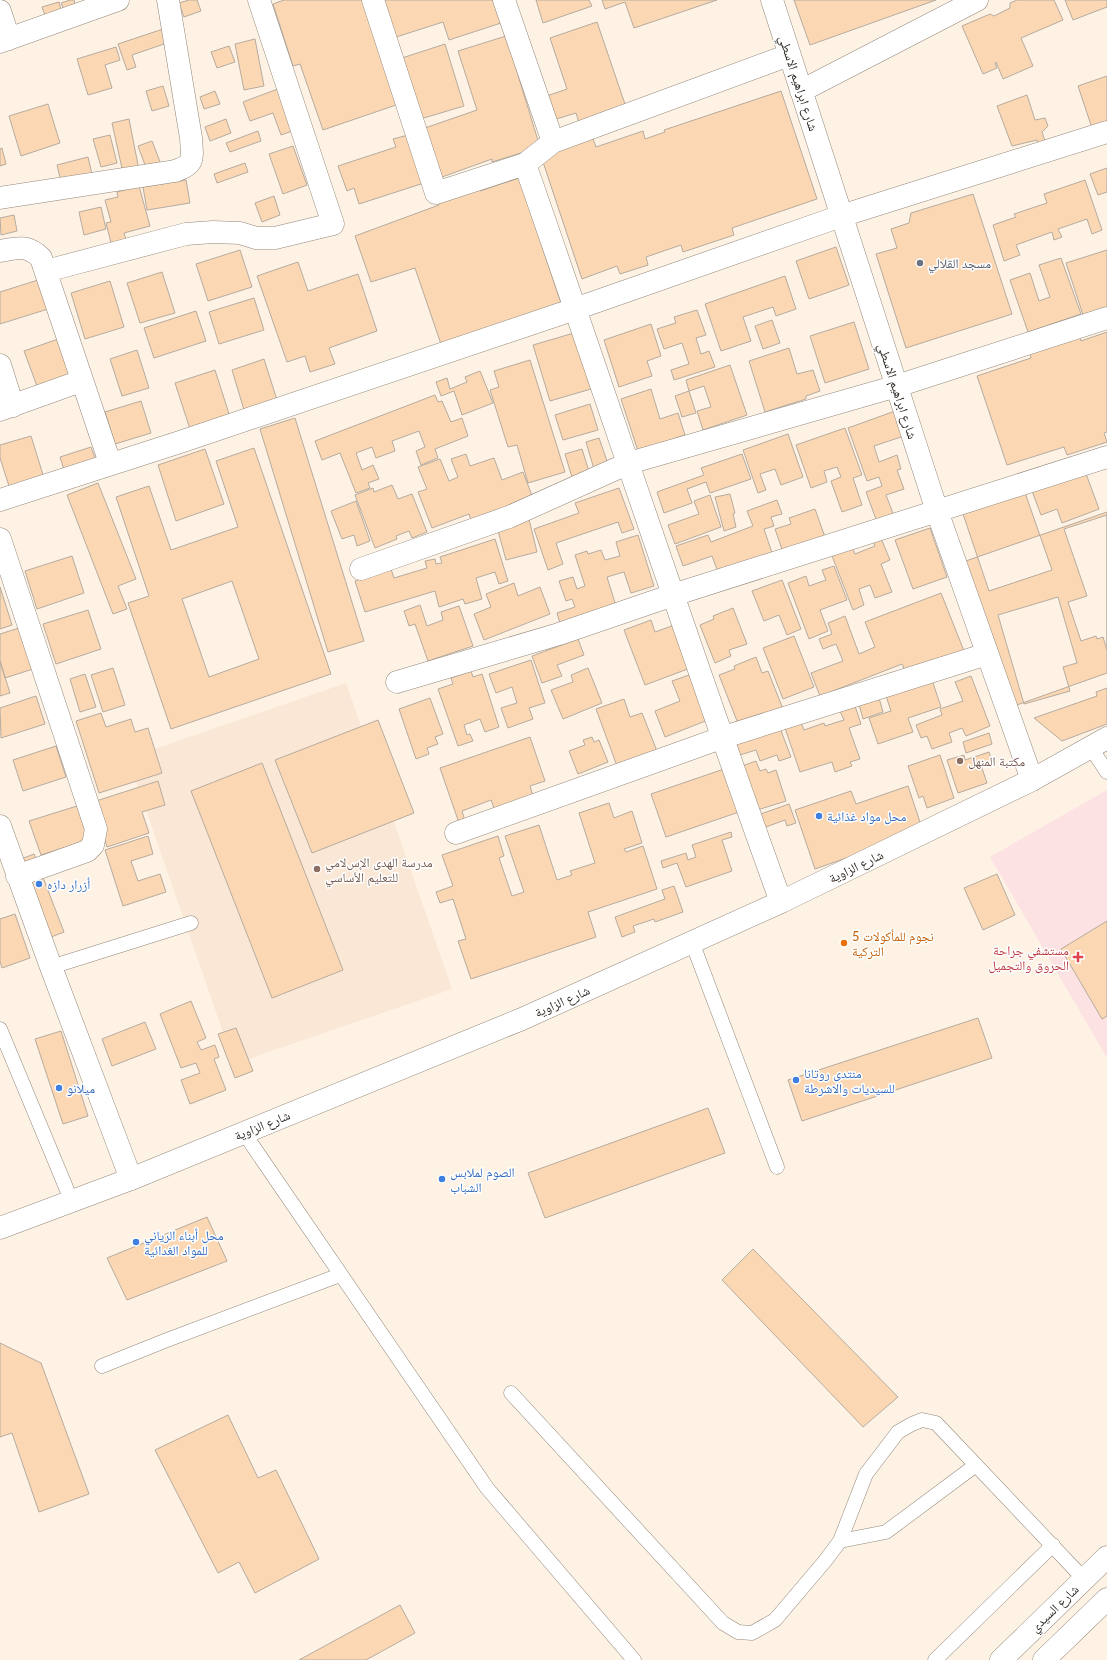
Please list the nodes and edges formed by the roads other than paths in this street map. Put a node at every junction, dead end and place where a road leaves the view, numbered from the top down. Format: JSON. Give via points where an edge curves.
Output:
{"nodes":[{"id":1,"x":118,"y":0,"type":"edge"},
{"id":2,"x":168,"y":0,"type":"edge"},
{"id":3,"x":259,"y":0,"type":"edge"},
{"id":4,"x":373,"y":0,"type":"edge"},
{"id":5,"x":504,"y":0,"type":"edge"},
{"id":6,"x":772,"y":0,"type":"edge"},
{"id":7,"x":967,"y":3,"type":"edge"},
{"id":8,"x":0,"y":11,"type":"edge"},
{"id":9,"x":4,"y":41,"type":"edge"},
{"id":10,"x":789,"y":55,"type":"junction"},
{"id":11,"x":801,"y":91,"type":"junction"},
{"id":12,"x":1107,"y":132,"type":"edge"},
{"id":13,"x":553,"y":142,"type":"junction"},
{"id":14,"x":525,"y":164,"type":"junction"},
{"id":15,"x":0,"y":198,"type":"edge"},
{"id":16,"x":841,"y":216,"type":"junction"},
{"id":17,"x":0,"y":251,"type":"edge"},
{"id":18,"x":46,"y":271,"type":"junction"},
{"id":19,"x":575,"y":309,"type":"junction"},
{"id":20,"x":1107,"y":318,"type":"edge"},
{"id":21,"x":0,"y":366,"type":"edge"},
{"id":22,"x":81,"y":381,"type":"junction"},
{"id":23,"x":897,"y":386,"type":"junction"},
{"id":24,"x":6,"y":408,"type":"edge"},
{"id":25,"x":1106,"y":462,"type":"edge"},
{"id":26,"x":110,"y":463,"type":"junction"},
{"id":27,"x":629,"y":463,"type":"junction"},
{"id":28,"x":0,"y":500,"type":"edge"},
{"id":29,"x":937,"y":511,"type":"junction"},
{"id":30,"x":0,"y":539,"type":"edge"},
{"id":31,"x":361,"y":569,"type":"dead end"},
{"id":32,"x":673,"y":595,"type":"junction"},
{"id":33,"x":987,"y":654,"type":"junction"},
{"id":34,"x":397,"y":682,"type":"dead end"},
{"id":35,"x":721,"y":738,"type":"junction"},
{"id":36,"x":1099,"y":743,"type":"edge"},
{"id":37,"x":1107,"y":772,"type":"edge"},
{"id":38,"x":1032,"y":780,"type":"junction"},
{"id":39,"x":0,"y":826,"type":"edge"},
{"id":40,"x":456,"y":833,"type":"dead end"},
{"id":41,"x":17,"y":876,"type":"junction"},
{"id":42,"x":781,"y":902,"type":"junction"},
{"id":43,"x":191,"y":923,"type":"dead end"},
{"id":44,"x":692,"y":942,"type":"junction"},
{"id":45,"x":50,"y":967,"type":"junction"},
{"id":46,"x":0,"y":1029,"type":"edge"},
{"id":47,"x":244,"y":1133,"type":"junction"},
{"id":48,"x":777,"y":1167,"type":"dead end"},
{"id":49,"x":131,"y":1179,"type":"junction"},
{"id":50,"x":72,"y":1202,"type":"junction"},
{"id":51,"x":0,"y":1228,"type":"edge"},
{"id":52,"x":340,"y":1274,"type":"junction"},
{"id":53,"x":102,"y":1366,"type":"dead end"},
{"id":54,"x":511,"y":1393,"type":"dead end"},
{"id":55,"x":976,"y":1465,"type":"junction"},
{"id":56,"x":840,"y":1541,"type":"junction"},
{"id":57,"x":1052,"y":1545,"type":"junction"},
{"id":58,"x":1107,"y":1557,"type":"edge"},
{"id":59,"x":1084,"y":1579,"type":"junction"},
{"id":60,"x":1107,"y":1599,"type":"edge"},
{"id":61,"x":634,"y":1660,"type":"edge"},
{"id":62,"x":935,"y":1660,"type":"edge"},
{"id":63,"x":1001,"y":1660,"type":"edge"},
{"id":64,"x":1044,"y":1660,"type":"edge"}],
"edges":[{"from":1,"to":9,"type":"street"},
{"from":2,"to":15,"type":"street","via":[[191,138],[192,160],[187,167]]},
{"from":3,"to":18,"type":"street","via":[[333,224],[275,238],[256,238],[240,233],[186,234]]},
{"from":4,"to":14,"type":"street","via":[[436,193]]},
{"from":5,"to":13,"type":"street"},
{"from":6,"to":10,"type":"street","name":"شارع ابراهيم الاسطي"},
{"from":7,"to":11,"type":"street"},
{"from":8,"to":9,"type":"street"},
{"from":10,"to":11,"type":"street","name":"شارع ابراهيم الاسطي"},
{"from":10,"to":13,"type":"street"},
{"from":11,"to":16,"type":"street","name":"شارع ابراهيم الاسطي"},
{"from":12,"to":16,"type":"street"},
{"from":13,"to":14,"type":"street"},
{"from":14,"to":19,"type":"street"},
{"from":16,"to":19,"type":"street"},
{"from":16,"to":23,"type":"street","name":"شارع ابراهيم الاسطي"},
{"from":17,"to":18,"type":"street","via":[[19,248],[33,251],[41,258]]},
{"from":18,"to":22,"type":"street"},
{"from":19,"to":26,"type":"street","via":[[180,442]]},
{"from":19,"to":27,"type":"street"},
{"from":20,"to":23,"type":"street"},
{"from":21,"to":24,"type":"street"},
{"from":22,"to":24,"type":"street"},
{"from":22,"to":26,"type":"street"},
{"from":23,"to":27,"type":"street"},
{"from":23,"to":29,"type":"street","name":"شارع ابراهيم الاسطي"},
{"from":25,"to":29,"type":"street"},
{"from":26,"to":28,"type":"street"},
{"from":27,"to":31,"type":"street","via":[[509,517]]},
{"from":27,"to":32,"type":"street"},
{"from":29,"to":32,"type":"street"},
{"from":29,"to":33,"type":"street","name":"شارع ابراهيم الاسطي"},
{"from":30,"to":41,"type":"street","via":[[96,829],[93,844],[87,851]]},
{"from":32,"to":34,"type":"street","via":[[559,634]]},
{"from":32,"to":35,"type":"street"},
{"from":33,"to":35,"type":"street"},
{"from":33,"to":38,"type":"street","name":"شارع ابراهيم الاسطي"},
{"from":35,"to":40,"type":"street"},
{"from":35,"to":42,"type":"street"},
{"from":36,"to":37,"type":"lane"},
{"from":36,"to":38,"type":"street","name":"شارع الزاوية"},
{"from":38,"to":42,"type":"street","name":"شارع الزاوية"},
{"from":39,"to":41,"type":"street"},
{"from":41,"to":45,"type":"street"},
{"from":42,"to":44,"type":"street","name":"شارع الزاوية"},
{"from":43,"to":45,"type":"lane"},
{"from":44,"to":47,"type":"street","name":"شارع الزاوية","via":[[522,1018]]},
{"from":44,"to":48,"type":"lane"},
{"from":45,"to":49,"type":"street"},
{"from":46,"to":50,"type":"lane"},
{"from":47,"to":49,"type":"street","name":"شارع الزاوية"},
{"from":47,"to":52,"type":"lane"},
{"from":49,"to":50,"type":"street","name":"شارع الزاوية"},
{"from":50,"to":51,"type":"street","name":"شارع الزاوية"},
{"from":52,"to":53,"type":"lane"},
{"from":52,"to":61,"type":"lane","via":[[486,1488]]},
{"from":54,"to":56,"type":"lane","via":[[723,1623],[738,1632],[752,1633],[775,1620]]},
{"from":55,"to":56,"type":"lane","via":[[886,1532]]},
{"from":55,"to":56,"type":"lane","via":[[936,1423],[922,1420],[912,1424],[898,1432],[866,1474]]},
{"from":55,"to":57,"type":"lane"},
{"from":57,"to":59,"type":"lane"},
{"from":57,"to":62,"type":"lane"},
{"from":58,"to":59,"type":"street","name":"شارع السيدي"},
{"from":59,"to":63,"type":"street","name":"شارع السيدي"},
{"from":60,"to":64,"type":"street"}]}
